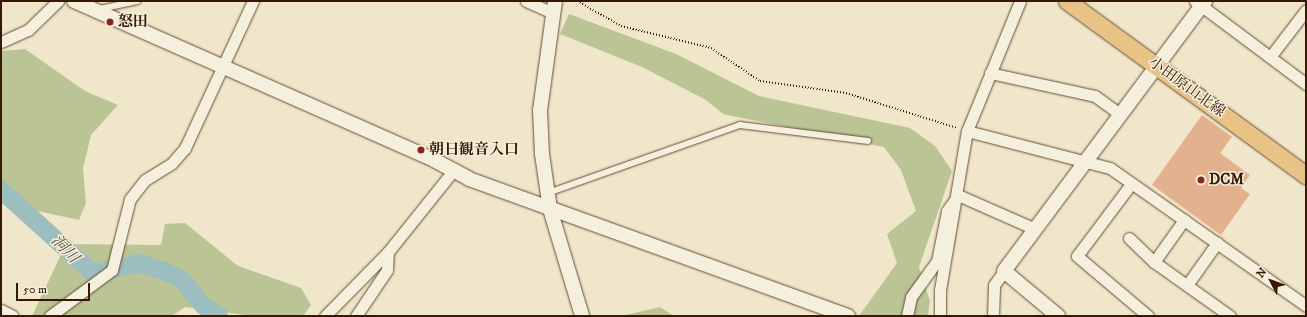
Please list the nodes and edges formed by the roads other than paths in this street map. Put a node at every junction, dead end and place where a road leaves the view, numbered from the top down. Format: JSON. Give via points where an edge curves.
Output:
{"nodes":[{"id":1,"x":58,"y":1,"type":"edge"},
{"id":2,"x":74,"y":1,"type":"edge"},
{"id":3,"x":137,"y":1,"type":"edge"},
{"id":4,"x":252,"y":1,"type":"edge"},
{"id":5,"x":526,"y":1,"type":"edge"},
{"id":6,"x":1020,"y":1,"type":"edge"},
{"id":7,"x":1067,"y":1,"type":"edge"},
{"id":8,"x":1200,"y":3,"type":"edge"},
{"id":9,"x":554,"y":5,"type":"edge"},
{"id":10,"x":96,"y":10,"type":"junction"},
{"id":11,"x":1306,"y":10,"type":"edge"},
{"id":12,"x":1,"y":42,"type":"edge"},
{"id":13,"x":1270,"y":57,"type":"junction"},
{"id":14,"x":1158,"y":66,"type":"junction"},
{"id":15,"x":224,"y":67,"type":"junction"},
{"id":16,"x":990,"y":73,"type":"junction"},
{"id":17,"x":1306,"y":84,"type":"edge"},
{"id":18,"x":1120,"y":114,"type":"junction"},
{"id":19,"x":967,"y":131,"type":"junction"},
{"id":20,"x":868,"y":141,"type":"dead end"},
{"id":21,"x":1085,"y":162,"type":"junction"},
{"id":22,"x":453,"y":171,"type":"junction"},
{"id":23,"x":1306,"y":175,"type":"edge"},
{"id":24,"x":1131,"y":184,"type":"junction"},
{"id":25,"x":548,"y":193,"type":"junction"},
{"id":26,"x":958,"y":195,"type":"junction"},
{"id":27,"x":550,"y":209,"type":"junction"},
{"id":28,"x":1184,"y":220,"type":"junction"},
{"id":29,"x":1035,"y":229,"type":"junction"},
{"id":30,"x":1129,"y":238,"type":"dead end"},
{"id":31,"x":1216,"y":243,"type":"junction"},
{"id":32,"x":388,"y":252,"type":"junction"},
{"id":33,"x":1154,"y":262,"type":"junction"},
{"id":34,"x":1004,"y":271,"type":"junction"},
{"id":35,"x":1187,"y":285,"type":"junction"},
{"id":36,"x":1306,"y":306,"type":"edge"},
{"id":37,"x":1,"y":310,"type":"edge"},
{"id":38,"x":12,"y":316,"type":"edge"},
{"id":39,"x":50,"y":316,"type":"edge"},
{"id":40,"x":325,"y":316,"type":"edge"},
{"id":41,"x":356,"y":316,"type":"edge"},
{"id":42,"x":582,"y":316,"type":"edge"},
{"id":43,"x":848,"y":316,"type":"edge"},
{"id":44,"x":907,"y":316,"type":"edge"},
{"id":45,"x":940,"y":316,"type":"edge"},
{"id":46,"x":993,"y":316,"type":"edge"},
{"id":47,"x":1058,"y":316,"type":"edge"},
{"id":48,"x":1148,"y":316,"type":"edge"},
{"id":49,"x":1230,"y":316,"type":"edge"}],
"edges":[{"from":1,"to":12,"type":"street","via":[[28,30]]},
{"from":2,"to":10,"type":"street"},
{"from":3,"to":10,"type":"lane"},
{"from":4,"to":15,"type":"street"},
{"from":5,"to":9,"type":"street"},
{"from":6,"to":16,"type":"street"},
{"from":7,"to":14,"type":"main road","name":"小田原山北線"},
{"from":8,"to":13,"type":"street"},
{"from":8,"to":14,"type":"street"},
{"from":9,"to":25,"type":"street","via":[[540,110]]},
{"from":10,"to":15,"type":"street"},
{"from":11,"to":13,"type":"street"},
{"from":13,"to":17,"type":"street"},
{"from":14,"to":18,"type":"street"},
{"from":14,"to":23,"type":"main road","name":"小田原山北線"},
{"from":15,"to":22,"type":"street"},
{"from":15,"to":39,"type":"street","via":[[185,148],[172,163],[145,180],[130,199],[112,270]]},
{"from":16,"to":18,"type":"street","via":[[1095,96]]},
{"from":16,"to":19,"type":"street"},
{"from":18,"to":21,"type":"street"},
{"from":19,"to":21,"type":"street"},
{"from":19,"to":26,"type":"street"},
{"from":20,"to":25,"type":"lane","via":[[740,125]]},
{"from":21,"to":24,"type":"street","via":[[1110,168]]},
{"from":21,"to":29,"type":"street"},
{"from":22,"to":27,"type":"street"},
{"from":22,"to":32,"type":"street"},
{"from":24,"to":28,"type":"street"},
{"from":24,"to":48,"type":"street","via":[[1077,256]]},
{"from":25,"to":27,"type":"street"},
{"from":26,"to":29,"type":"street"},
{"from":26,"to":44,"type":"street","via":[[947,211],[937,261],[911,297]]},
{"from":26,"to":45,"type":"street","via":[[940,290]]},
{"from":27,"to":42,"type":"street"},
{"from":27,"to":43,"type":"street"},
{"from":28,"to":31,"type":"street"},
{"from":28,"to":33,"type":"street"},
{"from":29,"to":34,"type":"street"},
{"from":30,"to":33,"type":"street"},
{"from":31,"to":35,"type":"street"},
{"from":31,"to":36,"type":"street"},
{"from":32,"to":40,"type":"street"},
{"from":32,"to":41,"type":"street","via":[[387,270]]},
{"from":33,"to":35,"type":"street"},
{"from":34,"to":46,"type":"street","via":[[994,285]]},
{"from":34,"to":47,"type":"street"},
{"from":35,"to":49,"type":"street"},
{"from":37,"to":38,"type":"street"}]}
